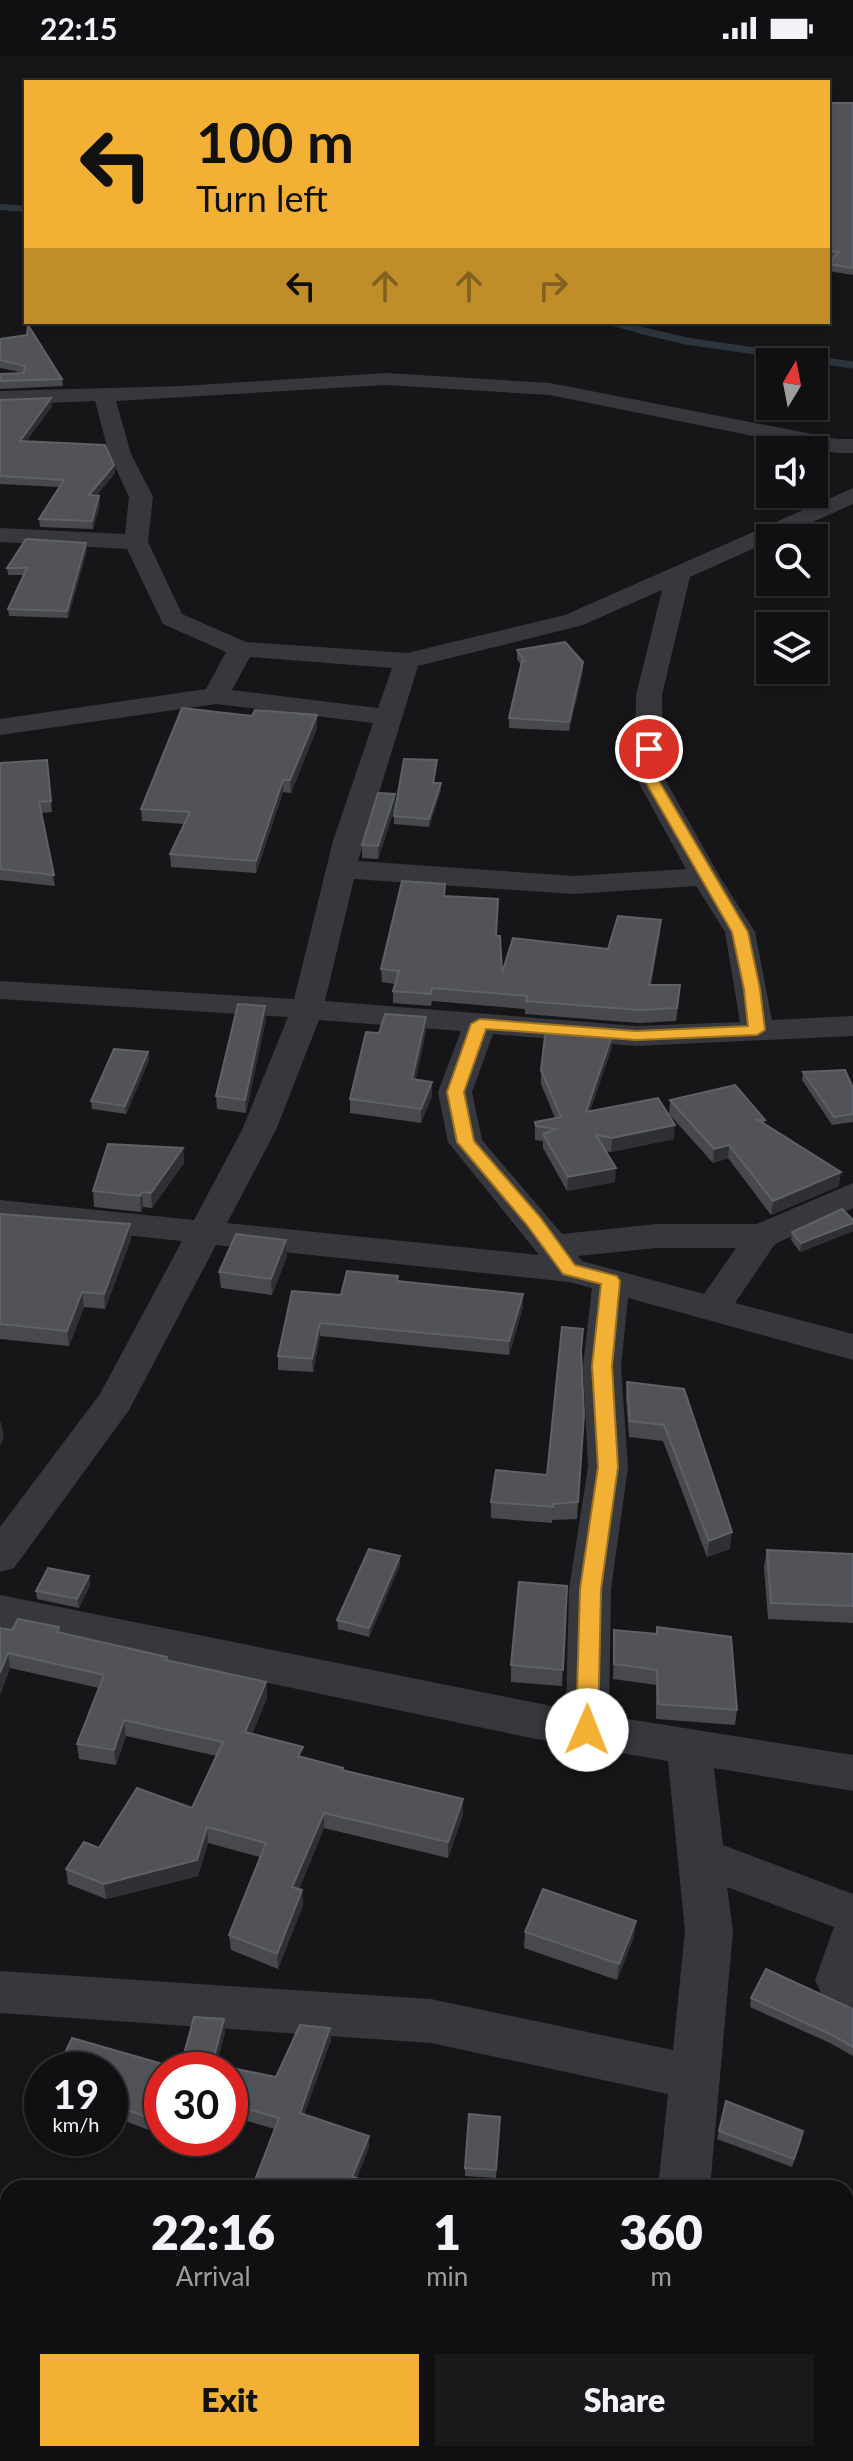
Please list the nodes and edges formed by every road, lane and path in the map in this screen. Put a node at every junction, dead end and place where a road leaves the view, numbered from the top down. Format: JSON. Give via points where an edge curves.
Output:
{"nodes":[{"id":1,"x":104,"y":395,"type":"junction"},
{"id":2,"x":0,"y":398,"type":"edge"},
{"id":3,"x":853,"y":446,"type":"edge"},
{"id":4,"x":853,"y":495,"type":"edge"},
{"id":5,"x":0,"y":535,"type":"edge"},
{"id":6,"x":136,"y":542,"type":"junction"},
{"id":7,"x":678,"y":575,"type":"junction"},
{"id":8,"x":241,"y":649,"type":"junction"},
{"id":9,"x":407,"y":661,"type":"junction"},
{"id":10,"x":216,"y":696,"type":"junction"},
{"id":11,"x":388,"y":717,"type":"junction"},
{"id":12,"x":0,"y":727,"type":"edge"},
{"id":13,"x":341,"y":869,"type":"junction"},
{"id":14,"x":705,"y":877,"type":"junction"},
{"id":15,"x":0,"y":990,"type":"edge"},
{"id":16,"x":307,"y":1009,"type":"junction"},
{"id":17,"x":480,"y":1024,"type":"junction"},
{"id":18,"x":853,"y":1026,"type":"edge"},
{"id":19,"x":757,"y":1030,"type":"junction"},
{"id":20,"x":853,"y":1194,"type":"edge"},
{"id":21,"x":0,"y":1211,"type":"edge"},
{"id":22,"x":204,"y":1230,"type":"junction"},
{"id":23,"x":762,"y":1236,"type":"junction"},
{"id":24,"x":561,"y":1258,"type":"junction"},
{"id":25,"x":611,"y":1281,"type":"junction"},
{"id":26,"x":713,"y":1308,"type":"junction"},
{"id":27,"x":853,"y":1347,"type":"edge"},
{"id":28,"x":0,"y":1557,"type":"edge"},
{"id":29,"x":0,"y":1611,"type":"edge"},
{"id":30,"x":587,"y":1730,"type":"junction"},
{"id":31,"x":689,"y":1746,"type":"junction"},
{"id":32,"x":853,"y":1773,"type":"edge"},
{"id":33,"x":701,"y":1857,"type":"junction"},
{"id":34,"x":853,"y":1914,"type":"edge"},
{"id":35,"x":853,"y":1938,"type":"edge"},
{"id":36,"x":853,"y":1987,"type":"edge"},
{"id":37,"x":0,"y":1992,"type":"edge"},
{"id":38,"x":697,"y":2078,"type":"junction"},
{"id":39,"x":685,"y":2180,"type":"edge"}],
"edges":[{"from":1,"to":2,"type":"street"},
{"from":1,"to":3,"type":"street","via":[[386,379],[550,389]]},
{"from":1,"to":6,"type":"street","via":[[120,454],[141,497]]},
{"from":4,"to":7,"type":"street"},
{"from":5,"to":6,"type":"street"},
{"from":6,"to":8,"type":"street","via":[[172,619]]},
{"from":7,"to":9,"type":"street","via":[[574,620]]},
{"from":7,"to":14,"type":"street","via":[[649,695],[649,776]]},
{"from":8,"to":9,"type":"street"},
{"from":8,"to":10,"type":"street"},
{"from":9,"to":11,"type":"street"},
{"from":10,"to":11,"type":"street"},
{"from":10,"to":12,"type":"street"},
{"from":11,"to":13,"type":"street"},
{"from":13,"to":14,"type":"street","via":[[574,885]]},
{"from":13,"to":16,"type":"street"},
{"from":14,"to":19,"type":"street","via":[[740,932]]},
{"from":15,"to":16,"type":"street"},
{"from":16,"to":17,"type":"street"},
{"from":16,"to":22,"type":"street","via":[[259,1130]]},
{"from":17,"to":19,"type":"street","via":[[636,1036]]},
{"from":17,"to":24,"type":"street","via":[[455,1092],[465,1142]]},
{"from":18,"to":19,"type":"street"},
{"from":20,"to":23,"type":"street"},
{"from":21,"to":22,"type":"street"},
{"from":22,"to":24,"type":"street"},
{"from":22,"to":28,"type":"street","via":[[115,1401]]},
{"from":23,"to":24,"type":"street","via":[[656,1236]]},
{"from":23,"to":26,"type":"street"},
{"from":24,"to":25,"type":"street"},
{"from":25,"to":26,"type":"street"},
{"from":25,"to":30,"type":"street","via":[[602,1366],[608,1467],[590,1589]]},
{"from":26,"to":27,"type":"street"},
{"from":29,"to":30,"type":"street"},
{"from":30,"to":31,"type":"street"},
{"from":31,"to":32,"type":"street"},
{"from":31,"to":33,"type":"street"},
{"from":33,"to":34,"type":"street"},
{"from":33,"to":38,"type":"street","via":[[709,1931]]},
{"from":35,"to":36,"type":"street","via":[[839,1980]]},
{"from":37,"to":38,"type":"street","via":[[431,2021]]},
{"from":38,"to":39,"type":"street"}]}
